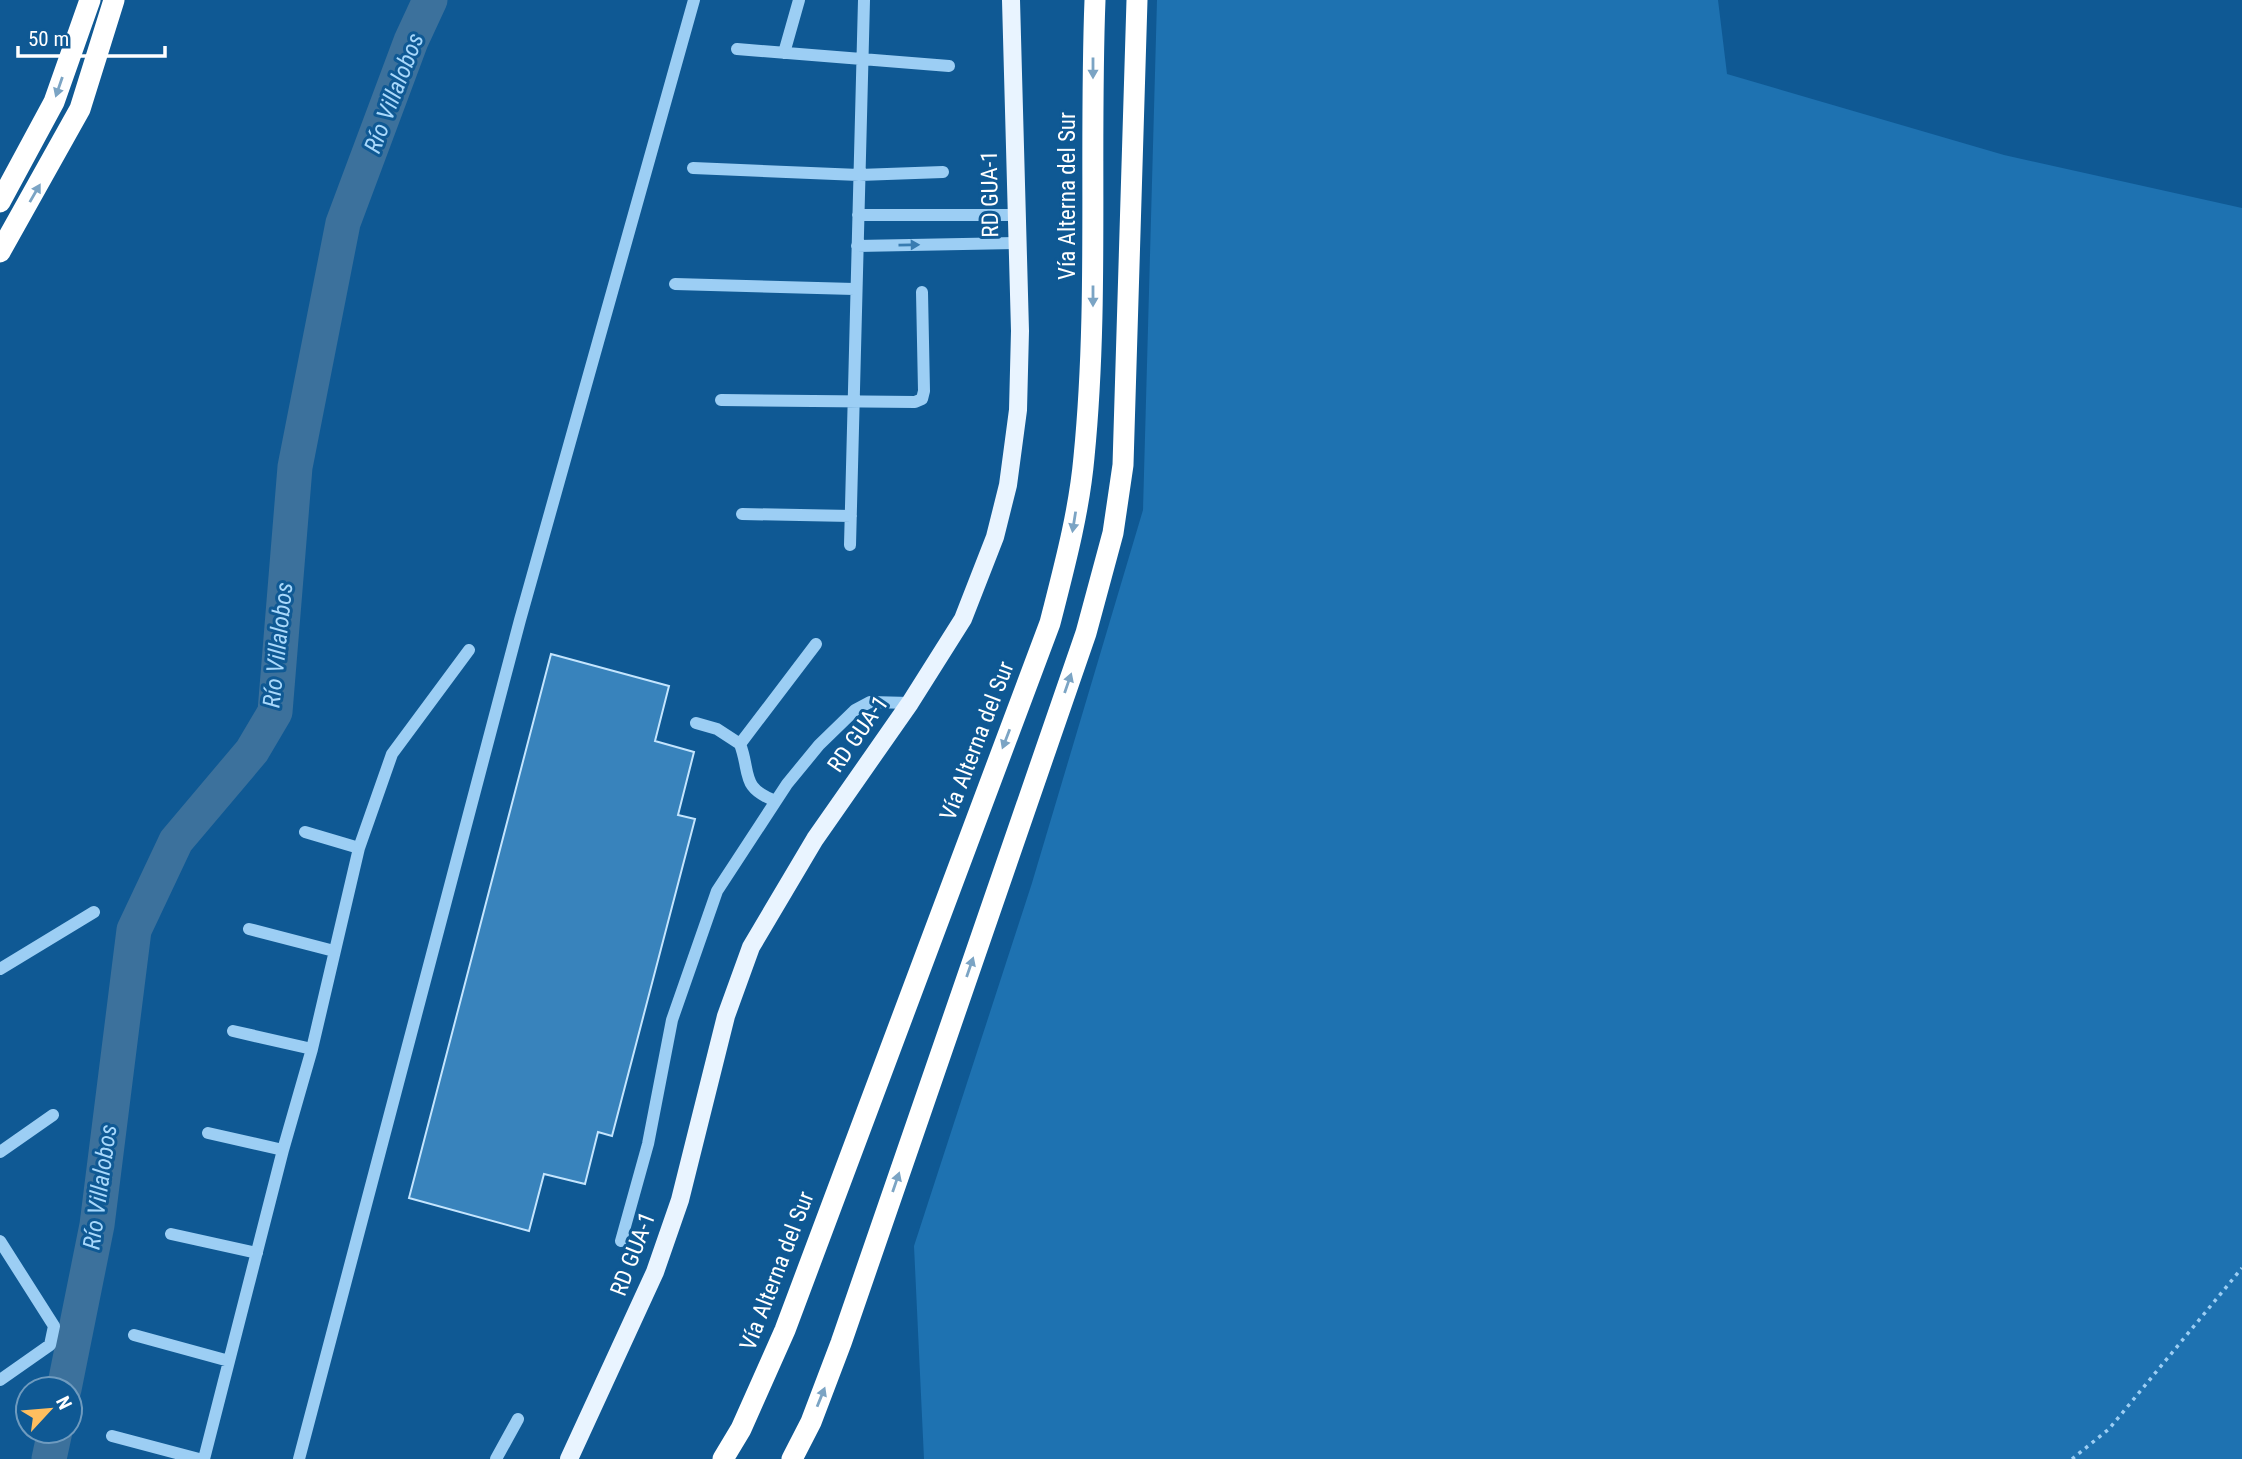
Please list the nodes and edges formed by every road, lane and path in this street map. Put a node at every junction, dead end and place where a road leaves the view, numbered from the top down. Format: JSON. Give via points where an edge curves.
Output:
{"nodes":[{"id":1,"x":90,"y":0,"type":"edge"},
{"id":2,"x":114,"y":0,"type":"edge"},
{"id":3,"x":694,"y":0,"type":"edge"},
{"id":4,"x":799,"y":0,"type":"edge"},
{"id":5,"x":864,"y":0,"type":"edge"},
{"id":6,"x":1010,"y":0,"type":"edge"},
{"id":7,"x":1094,"y":0,"type":"edge"},
{"id":8,"x":1137,"y":0,"type":"edge"},
{"id":9,"x":737,"y":49,"type":"dead end"},
{"id":10,"x":784,"y":53,"type":"junction"},
{"id":11,"x":865,"y":59,"type":"junction"},
{"id":12,"x":949,"y":66,"type":"dead end"},
{"id":13,"x":693,"y":168,"type":"dead end"},
{"id":14,"x":943,"y":172,"type":"dead end"},
{"id":15,"x":859,"y":175,"type":"junction"},
{"id":16,"x":0,"y":202,"type":"edge"},
{"id":17,"x":858,"y":215,"type":"junction"},
{"id":18,"x":1015,"y":215,"type":"junction"},
{"id":19,"x":1016,"y":243,"type":"junction"},
{"id":20,"x":858,"y":246,"type":"junction"},
{"id":21,"x":0,"y":252,"type":"edge"},
{"id":22,"x":675,"y":284,"type":"dead end"},
{"id":23,"x":854,"y":289,"type":"junction"},
{"id":24,"x":922,"y":292,"type":"dead end"},
{"id":25,"x":721,"y":400,"type":"dead end"},
{"id":26,"x":854,"y":401,"type":"junction"},
{"id":27,"x":742,"y":514,"type":"dead end"},
{"id":28,"x":851,"y":516,"type":"junction"},
{"id":29,"x":850,"y":545,"type":"dead end"},
{"id":30,"x":816,"y":644,"type":"dead end"},
{"id":31,"x":470,"y":650,"type":"dead end"},
{"id":32,"x":910,"y":703,"type":"junction"},
{"id":33,"x":696,"y":723,"type":"dead end"},
{"id":34,"x":740,"y":744,"type":"junction"},
{"id":35,"x":776,"y":800,"type":"junction"},
{"id":36,"x":305,"y":832,"type":"dead end"},
{"id":37,"x":359,"y":848,"type":"junction"},
{"id":38,"x":94,"y":912,"type":"dead end"},
{"id":39,"x":249,"y":929,"type":"dead end"},
{"id":40,"x":334,"y":951,"type":"junction"},
{"id":41,"x":0,"y":969,"type":"edge"},
{"id":42,"x":233,"y":1031,"type":"dead end"},
{"id":43,"x":312,"y":1049,"type":"junction"},
{"id":44,"x":53,"y":1115,"type":"dead end"},
{"id":45,"x":208,"y":1133,"type":"dead end"},
{"id":46,"x":283,"y":1150,"type":"junction"},
{"id":47,"x":0,"y":1152,"type":"edge"},
{"id":48,"x":171,"y":1234,"type":"dead end"},
{"id":49,"x":621,"y":1241,"type":"dead end"},
{"id":50,"x":0,"y":1242,"type":"edge"},
{"id":51,"x":257,"y":1252,"type":"junction"},
{"id":52,"x":2242,"y":1268,"type":"edge"},
{"id":53,"x":134,"y":1335,"type":"dead end"},
{"id":54,"x":229,"y":1362,"type":"junction"},
{"id":55,"x":0,"y":1380,"type":"edge"},
{"id":56,"x":518,"y":1419,"type":"dead end"},
{"id":57,"x":112,"y":1436,"type":"dead end"},
{"id":58,"x":202,"y":1459,"type":"edge"},
{"id":59,"x":299,"y":1459,"type":"edge"},
{"id":60,"x":496,"y":1459,"type":"edge"},
{"id":61,"x":569,"y":1459,"type":"edge"},
{"id":62,"x":723,"y":1459,"type":"edge"},
{"id":63,"x":792,"y":1459,"type":"edge"},
{"id":64,"x":2072,"y":1459,"type":"edge"}],
"edges":[{"from":1,"to":16,"type":"highway","one_way":true,"via":[[54,102]]},
{"from":21,"to":2,"type":"highway","one_way":true,"via":[[80,109]]},
{"from":3,"to":59,"type":"street","via":[[517,634]]},
{"from":4,"to":10,"type":"street"},
{"from":5,"to":11,"type":"street"},
{"from":6,"to":18,"type":"main road","name":"RD GUA-1"},
{"from":7,"to":62,"type":"highway","name":"Vía Alterna del Sur","one_way":true,"via":[[1093,315],[1084,458],[1071,541],[1050,623],[785,1330]]},
{"from":63,"to":8,"type":"highway","one_way":true,"via":[[837,1354],[1086,633],[1113,533],[1126,418]]},
{"from":9,"to":10,"type":"street"},
{"from":10,"to":11,"type":"street"},
{"from":11,"to":12,"type":"street"},
{"from":11,"to":15,"type":"street"},
{"from":13,"to":15,"type":"street"},
{"from":14,"to":15,"type":"street"},
{"from":15,"to":17,"type":"street"},
{"from":17,"to":18,"type":"street"},
{"from":17,"to":20,"type":"street"},
{"from":18,"to":19,"type":"main road","name":"RD GUA-1"},
{"from":20,"to":19,"type":"street","one_way":true},
{"from":19,"to":32,"type":"main road","name":"RD GUA-1","via":[[1018,410],[1008,485],[995,537],[963,619]]},
{"from":20,"to":23,"type":"street"},
{"from":22,"to":23,"type":"street"},
{"from":23,"to":26,"type":"street"},
{"from":24,"to":26,"type":"street","via":[[922,398],[915,402]]},
{"from":25,"to":26,"type":"street"},
{"from":26,"to":28,"type":"street"},
{"from":27,"to":28,"type":"street"},
{"from":28,"to":29,"type":"street"},
{"from":30,"to":34,"type":"street"},
{"from":31,"to":37,"type":"street","via":[[392,754]]},
{"from":32,"to":35,"type":"street","via":[[870,702],[855,710]]},
{"from":32,"to":61,"type":"main road","name":"RD GUA-1","via":[[815,839],[751,947],[726,1016],[680,1200],[655,1272]]},
{"from":33,"to":34,"type":"street","via":[[717,729]]},
{"from":34,"to":35,"type":"street","via":[[753,789]]},
{"from":35,"to":49,"type":"street","via":[[717,891],[692,960],[672,1020],[648,1144]]},
{"from":36,"to":37,"type":"street"},
{"from":37,"to":40,"type":"street"},
{"from":38,"to":41,"type":"street"},
{"from":39,"to":40,"type":"street"},
{"from":40,"to":43,"type":"street"},
{"from":42,"to":43,"type":"street"},
{"from":43,"to":46,"type":"street"},
{"from":44,"to":47,"type":"street"},
{"from":45,"to":46,"type":"street"},
{"from":46,"to":51,"type":"street"},
{"from":48,"to":51,"type":"street"},
{"from":50,"to":55,"type":"street","via":[[54,1326],[50,1345]]},
{"from":51,"to":54,"type":"street"},
{"from":52,"to":64,"type":"path","via":[[2109,1429]]},
{"from":53,"to":54,"type":"street"},
{"from":54,"to":58,"type":"street"},
{"from":56,"to":60,"type":"street"},
{"from":57,"to":58,"type":"street"}]}
